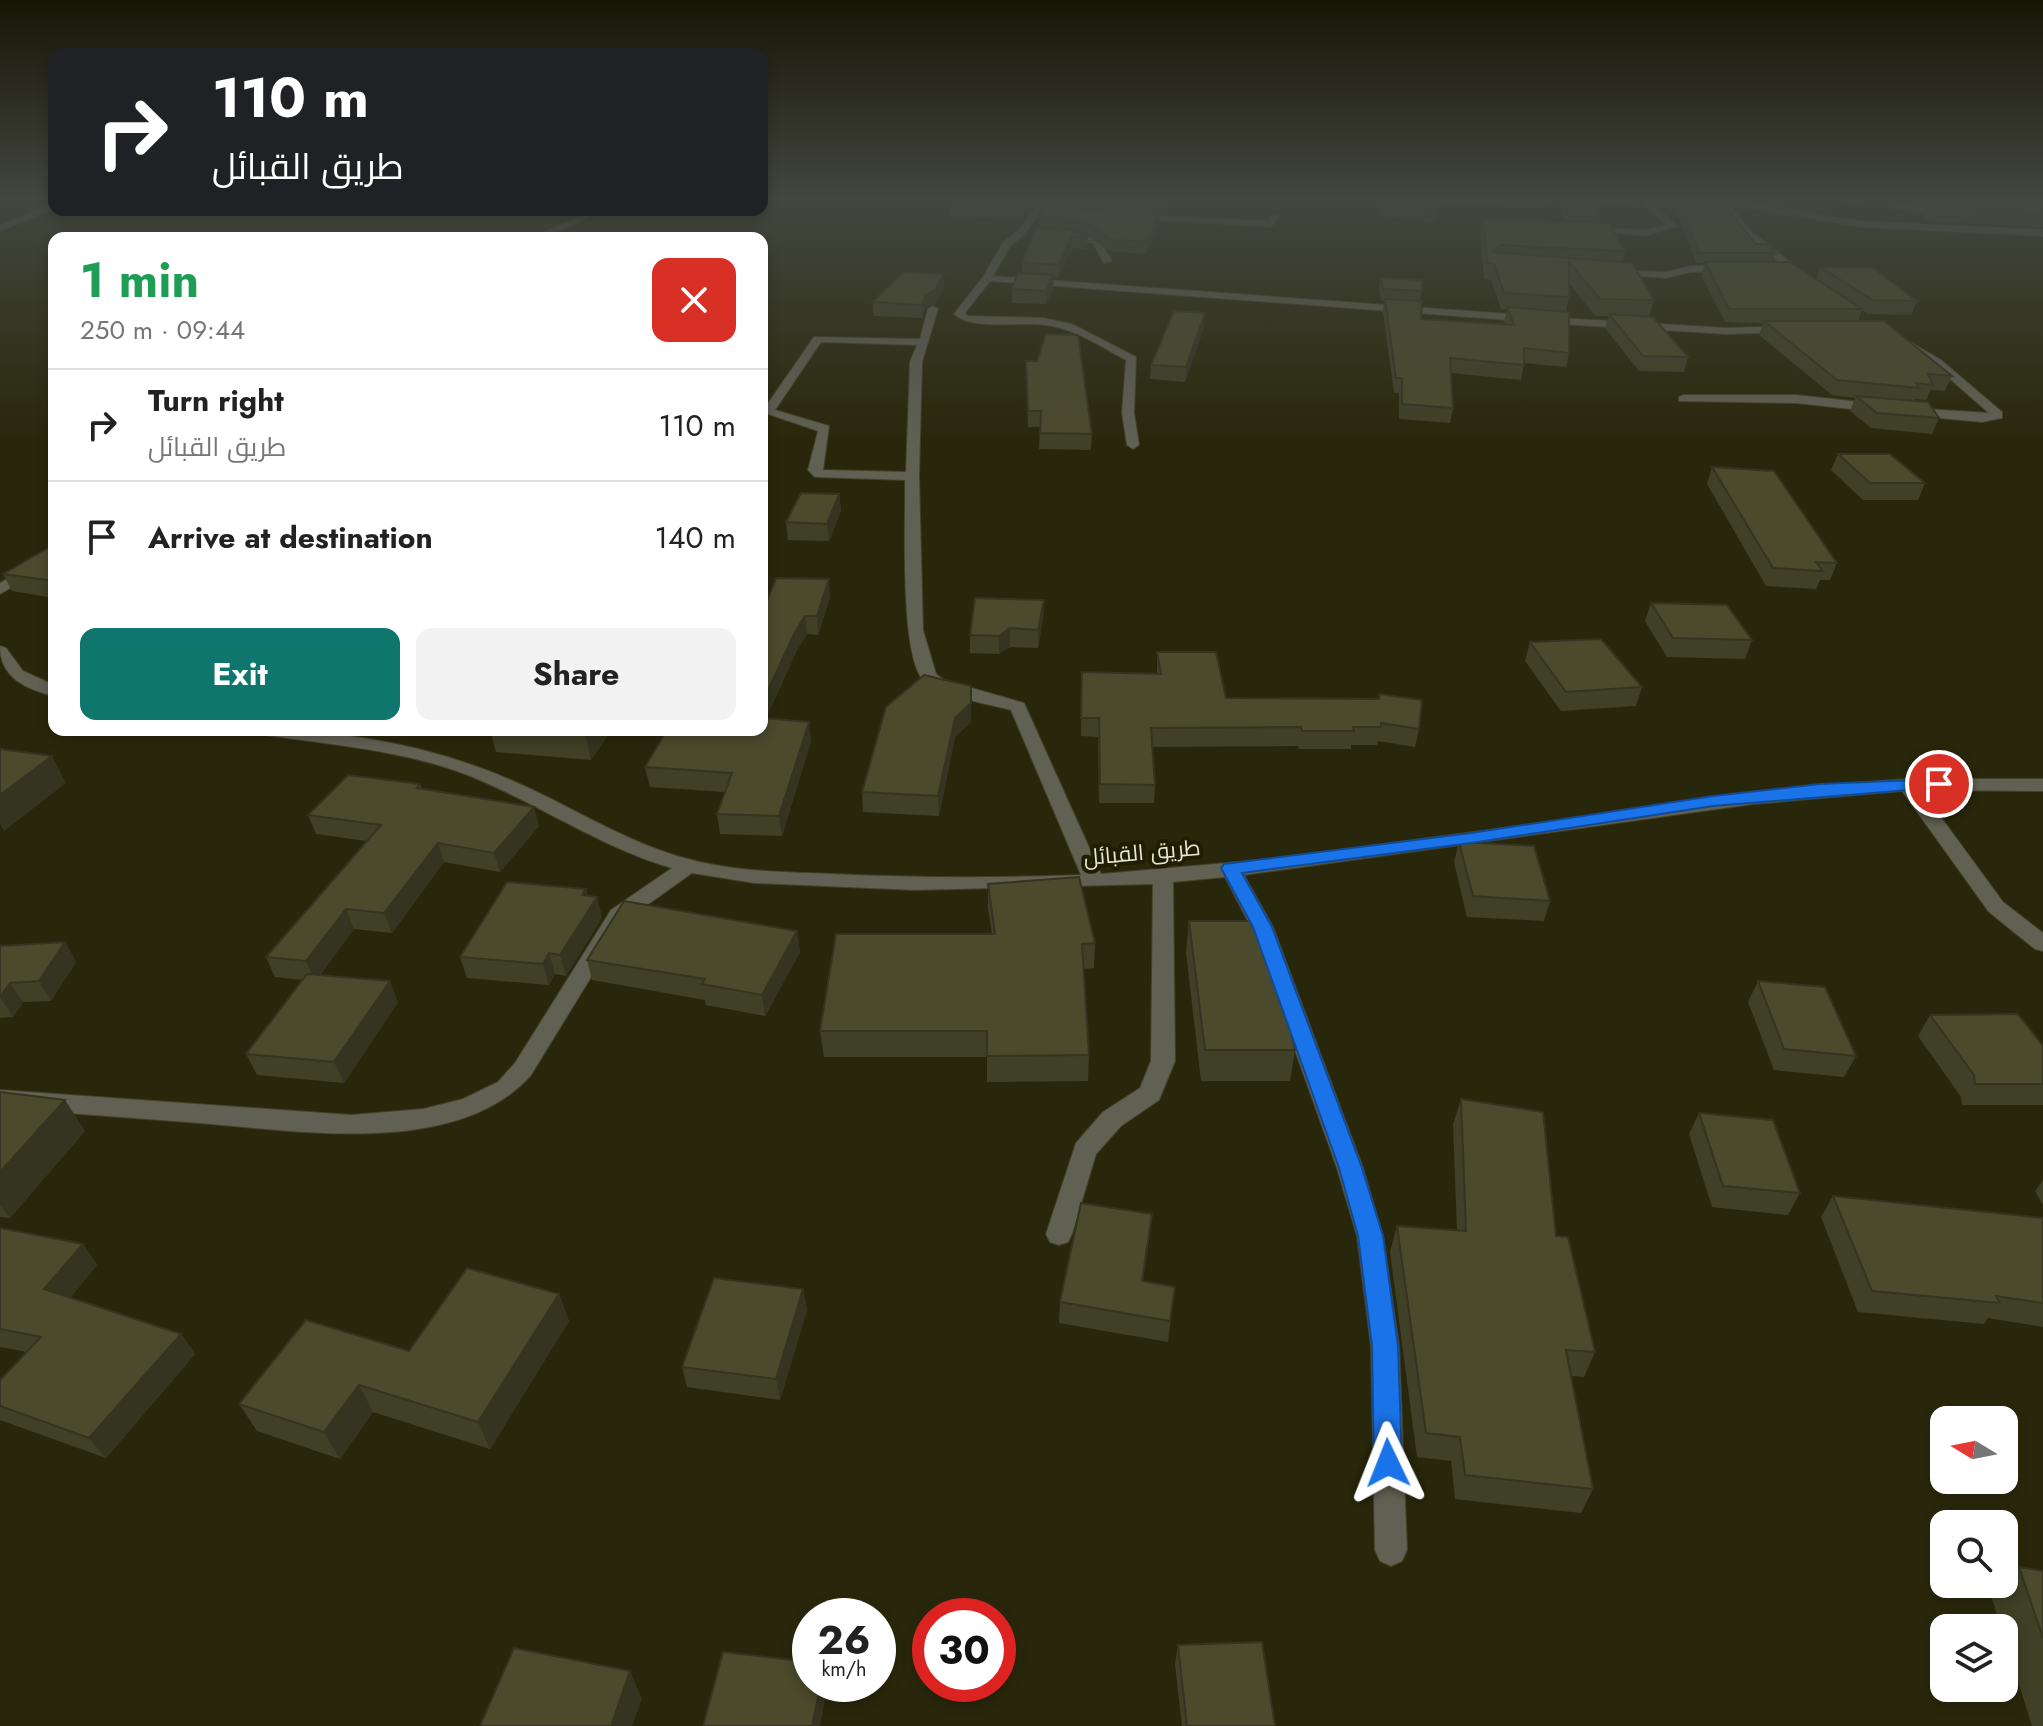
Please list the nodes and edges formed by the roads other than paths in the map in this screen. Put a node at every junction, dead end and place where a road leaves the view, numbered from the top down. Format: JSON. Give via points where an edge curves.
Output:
{"nodes":[{"id":1,"x":985,"y":281,"type":"edge"},
{"id":2,"x":1021,"y":281,"type":"edge"},
{"id":3,"x":1808,"y":281,"type":"edge"},
{"id":4,"x":1814,"y":286,"type":"edge"},
{"id":5,"x":933,"y":309,"type":"edge"},
{"id":6,"x":1793,"y":329,"type":"edge"},
{"id":7,"x":1881,"y":329,"type":"edge"},
{"id":8,"x":924,"y":342,"type":"junction"},
{"id":9,"x":1683,"y":399,"type":"dead end"},
{"id":10,"x":1133,"y":445,"type":"dead end"},
{"id":11,"x":912,"y":476,"type":"junction"},
{"id":12,"x":48,"y":561,"type":"edge"},
{"id":13,"x":0,"y":589,"type":"edge"},
{"id":14,"x":0,"y":651,"type":"edge"},
{"id":15,"x":48,"y":688,"type":"edge"},
{"id":16,"x":307,"y":736,"type":"edge"},
{"id":17,"x":1907,"y":785,"type":"junction"},
{"id":18,"x":2043,"y":785,"type":"edge"},
{"id":19,"x":688,"y":866,"type":"junction"},
{"id":20,"x":1230,"y":868,"type":"junction"},
{"id":21,"x":1163,"y":877,"type":"junction"},
{"id":22,"x":1094,"y":881,"type":"junction"},
{"id":23,"x":2043,"y":944,"type":"edge"},
{"id":24,"x":0,"y":1099,"type":"edge"},
{"id":25,"x":1059,"y":1234,"type":"dead end"},
{"id":26,"x":1391,"y":1550,"type":"dead end"}],
"edges":[{"from":1,"to":10,"type":"street","via":[[959,314],[966,319],[1072,327],[1132,359],[1128,413]]},
{"from":2,"to":6,"type":"street","via":[[1576,322],[1728,331]]},
{"from":3,"to":4,"type":"street"},
{"from":5,"to":8,"type":"street"},
{"from":7,"to":9,"type":"street","via":[[1937,362],[1998,418],[1796,399]]},
{"from":8,"to":11,"type":"street","via":[[916,362]]},
{"from":8,"to":11,"type":"street","via":[[818,339],[768,412],[823,427],[815,470],[820,474]]},
{"from":11,"to":22,"type":"street","via":[[915,630],[928,676],[938,684],[1018,707]]},
{"from":12,"to":13,"type":"street"},
{"from":14,"to":15,"type":"street","via":[[17,675]]},
{"from":16,"to":19,"type":"street","name":"طريق القبائل","via":[[402,750],[469,769]]},
{"from":17,"to":18,"type":"street","name":"طريق القبائل"},
{"from":17,"to":20,"type":"street","name":"طريق القبائل","via":[[1713,801]]},
{"from":17,"to":23,"type":"street","via":[[1996,907]]},
{"from":19,"to":22,"type":"street","name":"طريق القبائل","via":[[830,880]]},
{"from":19,"to":24,"type":"street","via":[[618,915],[523,1069],[506,1088],[469,1107],[351,1125]]},
{"from":20,"to":21,"type":"street","name":"طريق القبائل"},
{"from":20,"to":26,"type":"street","via":[[1262,927],[1370,1236],[1385,1346]]},
{"from":21,"to":22,"type":"street","name":"طريق القبائل"},
{"from":21,"to":25,"type":"street","via":[[1163,1061],[1150,1094],[1112,1119],[1085,1150]]}]}
